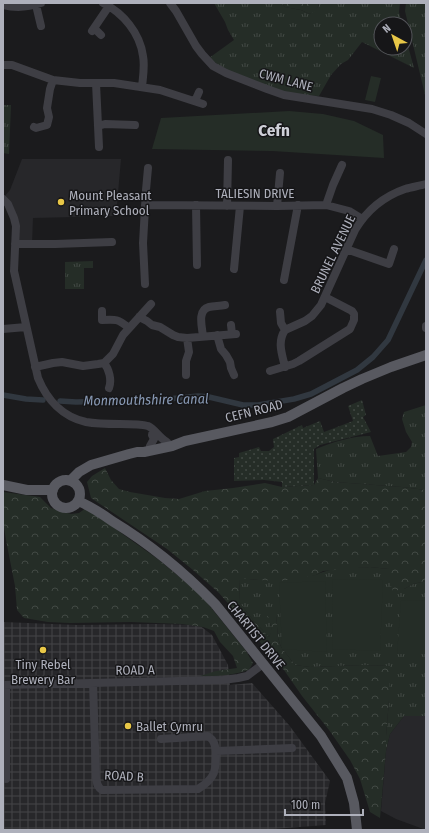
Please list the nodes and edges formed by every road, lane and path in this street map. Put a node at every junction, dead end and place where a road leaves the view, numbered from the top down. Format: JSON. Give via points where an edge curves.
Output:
{"nodes":[{"id":1,"x":170,"y":3,"type":"edge"},
{"id":2,"x":39,"y":4,"type":"edge"},
{"id":3,"x":106,"y":4,"type":"edge"},
{"id":4,"x":7,"y":5,"type":"edge"},
{"id":5,"x":41,"y":26,"type":"dead end"},
{"id":6,"x":101,"y":34,"type":"dead end"},
{"id":7,"x":3,"y":65,"type":"edge"},
{"id":8,"x":53,"y":80,"type":"junction"},
{"id":9,"x":96,"y":83,"type":"junction"},
{"id":10,"x":142,"y":87,"type":"junction"},
{"id":11,"x":199,"y":92,"type":"dead end"},
{"id":12,"x":135,"y":125,"type":"dead end"},
{"id":13,"x":98,"y":126,"type":"junction"},
{"id":14,"x":34,"y":127,"type":"dead end"},
{"id":15,"x":426,"y":134,"type":"edge"},
{"id":16,"x":99,"y":147,"type":"dead end"},
{"id":17,"x":228,"y":160,"type":"dead end"},
{"id":18,"x":342,"y":165,"type":"dead end"},
{"id":19,"x":148,"y":168,"type":"dead end"},
{"id":20,"x":280,"y":173,"type":"dead end"},
{"id":21,"x":426,"y":184,"type":"edge"},
{"id":22,"x":3,"y":199,"type":"edge"},
{"id":23,"x":145,"y":205,"type":"junction"},
{"id":24,"x":196,"y":205,"type":"junction"},
{"id":25,"x":298,"y":205,"type":"junction"},
{"id":26,"x":326,"y":205,"type":"junction"},
{"id":27,"x":226,"y":206,"type":"junction"},
{"id":28,"x":240,"y":206,"type":"junction"},
{"id":29,"x":277,"y":206,"type":"junction"},
{"id":30,"x":362,"y":219,"type":"junction"},
{"id":31,"x":112,"y":242,"type":"dead end"},
{"id":32,"x":15,"y":244,"type":"junction"},
{"id":33,"x":346,"y":249,"type":"junction"},
{"id":34,"x":394,"y":249,"type":"dead end"},
{"id":35,"x":197,"y":265,"type":"dead end"},
{"id":36,"x":234,"y":269,"type":"dead end"},
{"id":37,"x":284,"y":280,"type":"dead end"},
{"id":38,"x":145,"y":284,"type":"dead end"},
{"id":39,"x":325,"y":297,"type":"junction"},
{"id":40,"x":151,"y":304,"type":"dead end"},
{"id":41,"x":225,"y":305,"type":"dead end"},
{"id":42,"x":102,"y":311,"type":"dead end"},
{"id":43,"x":280,"y":312,"type":"dead end"},
{"id":44,"x":139,"y":317,"type":"junction"},
{"id":45,"x":231,"y":325,"type":"dead end"},
{"id":46,"x":26,"y":327,"type":"junction"},
{"id":47,"x":129,"y":328,"type":"junction"},
{"id":48,"x":3,"y":329,"type":"edge"},
{"id":49,"x":285,"y":330,"type":"junction"},
{"id":50,"x":217,"y":335,"type":"junction"},
{"id":51,"x":203,"y":336,"type":"junction"},
{"id":52,"x":187,"y":338,"type":"junction"},
{"id":53,"x":426,"y":355,"type":"edge"},
{"id":54,"x":104,"y":363,"type":"junction"},
{"id":55,"x":35,"y":367,"type":"junction"},
{"id":56,"x":285,"y":367,"type":"junction"},
{"id":57,"x":270,"y":371,"type":"dead end"},
{"id":58,"x":186,"y":375,"type":"dead end"},
{"id":59,"x":234,"y":375,"type":"dead end"},
{"id":60,"x":109,"y":388,"type":"dead end"},
{"id":61,"x":153,"y":430,"type":"junction"},
{"id":62,"x":185,"y":441,"type":"junction"},
{"id":63,"x":157,"y":446,"type":"junction"},
{"id":64,"x":70,"y":481,"type":"junction"},
{"id":65,"x":3,"y":485,"type":"edge"},
{"id":66,"x":53,"y":490,"type":"junction"},
{"id":67,"x":78,"y":501,"type":"junction"},
{"id":68,"x":263,"y":664,"type":"junction"},
{"id":69,"x":93,"y":683,"type":"junction"},
{"id":70,"x":4,"y":685,"type":"edge"},
{"id":71,"x":161,"y":739,"type":"dead end"},
{"id":72,"x":292,"y":748,"type":"dead end"},
{"id":73,"x":216,"y":751,"type":"junction"},
{"id":74,"x":6,"y":779,"type":"dead end"},
{"id":75,"x":358,"y":830,"type":"edge"}],
"edges":[{"from":1,"to":15,"type":"street","name":"CWM LANE","via":[[202,54],[213,66],[226,73],[284,95],[372,109],[409,123]]},
{"from":2,"to":4,"type":"street"},
{"from":2,"to":5,"type":"street"},
{"from":3,"to":6,"type":"street","via":[[93,29]]},
{"from":3,"to":10,"type":"street","via":[[120,13],[139,41],[144,69]]},
{"from":7,"to":8,"type":"street","via":[[12,65]]},
{"from":8,"to":9,"type":"street"},
{"from":8,"to":14,"type":"street","via":[[47,108],[47,125]]},
{"from":9,"to":10,"type":"street"},
{"from":9,"to":13,"type":"street"},
{"from":10,"to":11,"type":"street","via":[[169,92],[199,103]]},
{"from":12,"to":13,"type":"street"},
{"from":13,"to":16,"type":"street"},
{"from":17,"to":27,"type":"street"},
{"from":18,"to":26,"type":"street"},
{"from":19,"to":23,"type":"street"},
{"from":20,"to":29,"type":"street"},
{"from":21,"to":30,"type":"street","name":"BRUNEL AVENUE","via":[[389,196]]},
{"from":22,"to":32,"type":"street","via":[[14,218]]},
{"from":23,"to":24,"type":"street","name":"TALIESIN DRIVE"},
{"from":23,"to":38,"type":"street"},
{"from":24,"to":27,"type":"street","name":"TALIESIN DRIVE"},
{"from":24,"to":35,"type":"street"},
{"from":25,"to":26,"type":"street","name":"TALIESIN DRIVE"},
{"from":25,"to":29,"type":"street","name":"TALIESIN DRIVE"},
{"from":25,"to":37,"type":"street"},
{"from":26,"to":30,"type":"street","name":"TALIESIN DRIVE","via":[[348,211]]},
{"from":27,"to":28,"type":"street","name":"TALIESIN DRIVE"},
{"from":28,"to":29,"type":"street","name":"TALIESIN DRIVE"},
{"from":28,"to":36,"type":"street"},
{"from":30,"to":33,"type":"street","name":"BRUNEL AVENUE"},
{"from":31,"to":32,"type":"street"},
{"from":32,"to":46,"type":"street","via":[[14,271]]},
{"from":33,"to":34,"type":"street","via":[[388,264]]},
{"from":33,"to":39,"type":"street","name":"BRUNEL AVENUE"},
{"from":39,"to":49,"type":"street","name":"BRUNEL AVENUE","via":[[312,316]]},
{"from":39,"to":56,"type":"street","via":[[352,311],[354,320],[350,329]]},
{"from":40,"to":44,"type":"street"},
{"from":41,"to":51,"type":"street","via":[[207,307],[203,311]]},
{"from":42,"to":47,"type":"street","via":[[102,320],[115,319]]},
{"from":43,"to":49,"type":"street"},
{"from":44,"to":47,"type":"street"},
{"from":44,"to":52,"type":"street","via":[[173,335]]},
{"from":45,"to":50,"type":"street","via":[[234,334]]},
{"from":46,"to":48,"type":"street"},
{"from":46,"to":55,"type":"street"},
{"from":47,"to":54,"type":"street","via":[[113,354]]},
{"from":49,"to":56,"type":"street","via":[[280,342]]},
{"from":50,"to":51,"type":"street"},
{"from":50,"to":59,"type":"street"},
{"from":51,"to":52,"type":"street"},
{"from":52,"to":58,"type":"street","via":[[189,352]]},
{"from":53,"to":62,"type":"main road","name":"CEFN ROAD","via":[[369,376],[288,417]]},
{"from":54,"to":55,"type":"street","via":[[83,366],[58,362]]},
{"from":54,"to":60,"type":"street","via":[[108,367],[111,384]]},
{"from":55,"to":61,"type":"street","via":[[48,398],[76,419],[146,426]]},
{"from":56,"to":57,"type":"street"},
{"from":61,"to":63,"type":"street","via":[[152,435]]},
{"from":61,"to":63,"type":"street","via":[[162,440]]},
{"from":62,"to":63,"type":"main road","name":"CEFN ROAD","via":[[172,446]]},
{"from":62,"to":63,"type":"main road","name":"CEFN ROAD","via":[[176,440]]},
{"from":63,"to":64,"type":"main road","name":"CEFN ROAD","via":[[144,452],[111,458],[91,465]]},
{"from":64,"to":66,"type":"main road","via":[[60,481]]},
{"from":64,"to":67,"type":"main road","via":[[77,486]]},
{"from":65,"to":66,"type":"main road","via":[[27,490]]},
{"from":66,"to":67,"type":"main road","via":[[53,499],[62,507],[68,508]]},
{"from":67,"to":68,"type":"main road","name":"CHARTIST DRIVE","via":[[128,530],[196,584]]},
{"from":68,"to":69,"type":"street","name":"ROAD A","via":[[247,676],[223,680]]},
{"from":68,"to":75,"type":"main road","name":"CHARTIST DRIVE","via":[[321,736],[347,778]]},
{"from":69,"to":70,"type":"street","name":"ROAD A"},
{"from":69,"to":73,"type":"street","name":"ROAD B","via":[[96,778],[102,790],[198,789],[212,778]]},
{"from":70,"to":74,"type":"street"},
{"from":71,"to":73,"type":"street","via":[[208,736],[215,744]]},
{"from":72,"to":73,"type":"street"}]}
